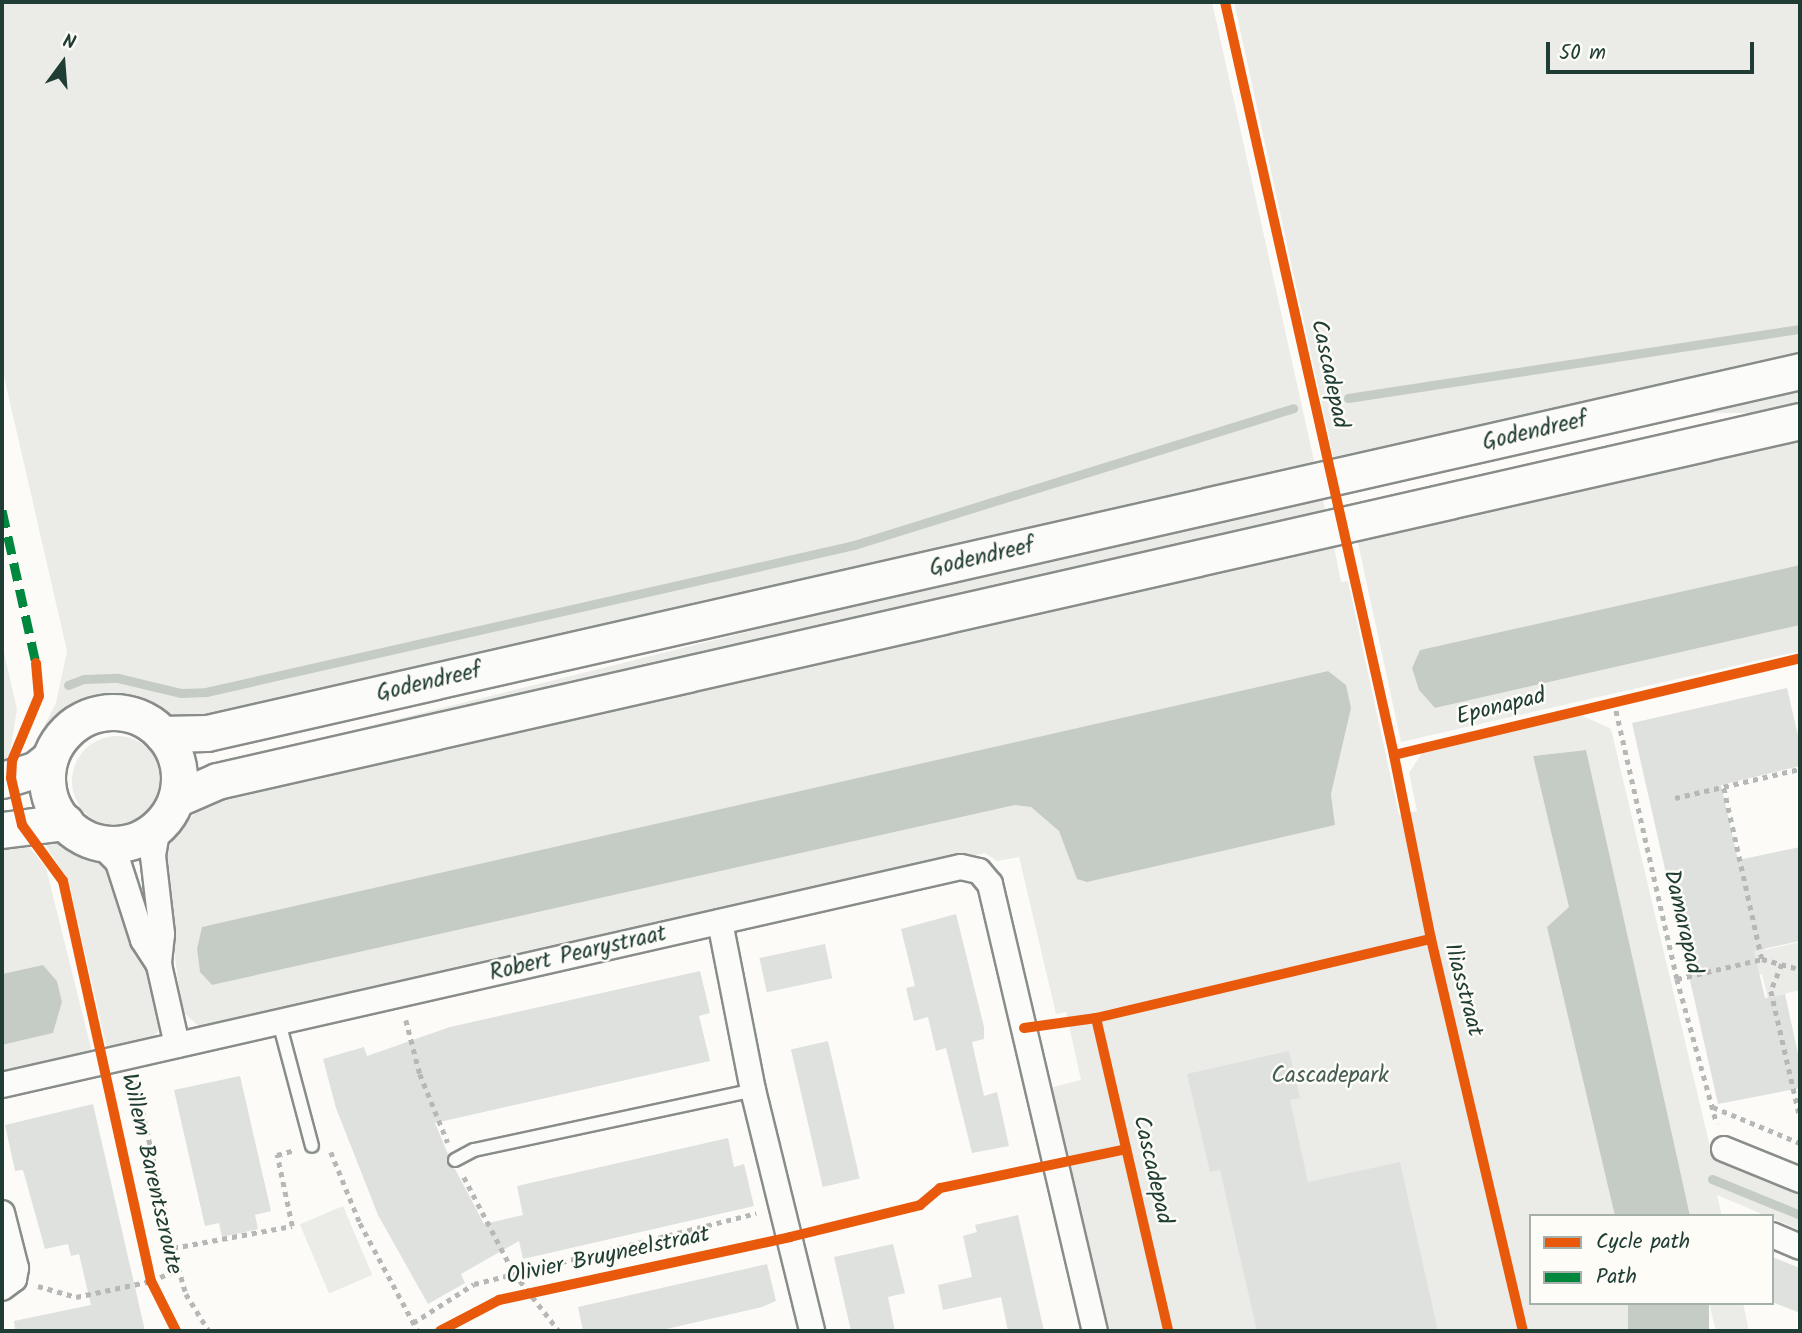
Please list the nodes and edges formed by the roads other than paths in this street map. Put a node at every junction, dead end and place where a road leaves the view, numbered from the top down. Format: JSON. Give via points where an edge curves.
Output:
{"nodes":[{"id":1,"x":1800,"y":371,"type":"edge"},
{"id":2,"x":1800,"y":421,"type":"edge"},
{"id":3,"x":162,"y":734,"type":"junction"},
{"id":4,"x":50,"y":758,"type":"junction"},
{"id":5,"x":2,"y":780,"type":"edge"},
{"id":6,"x":167,"y":813,"type":"junction"},
{"id":7,"x":65,"y":822,"type":"junction"},
{"id":8,"x":2,"y":830,"type":"edge"},
{"id":9,"x":98,"y":842,"type":"junction"},
{"id":10,"x":720,"y":922,"type":"junction"},
{"id":11,"x":159,"y":965,"type":"junction"},
{"id":12,"x":279,"y":1022,"type":"junction"},
{"id":13,"x":177,"y":1045,"type":"junction"},
{"id":14,"x":2,"y":1085,"type":"edge"},
{"id":15,"x":753,"y":1090,"type":"junction"},
{"id":16,"x":312,"y":1146,"type":"road end"},
{"id":17,"x":1724,"y":1149,"type":"road end"},
{"id":18,"x":455,"y":1160,"type":"dead end"},
{"id":19,"x":1800,"y":1180,"type":"edge"},
{"id":20,"x":2,"y":1213,"type":"edge"},
{"id":21,"x":1774,"y":1236,"type":"edge"},
{"id":22,"x":1800,"y":1247,"type":"edge"},
{"id":23,"x":8,"y":1284,"type":"edge"},
{"id":24,"x":812,"y":1331,"type":"edge"},
{"id":25,"x":1095,"y":1331,"type":"edge"}],
"edges":[{"from":1,"to":3,"type":"main road","name":"Godendreef","via":[[220,730]]},
{"from":2,"to":6,"type":"main road","name":"Godendreef","via":[[217,781]]},
{"from":3,"to":4,"type":"main road","via":[[134,716],[100,713],[69,729]]},
{"from":3,"to":6,"type":"main road","via":[[178,764]]},
{"from":4,"to":5,"type":"main road","via":[[35,770]]},
{"from":4,"to":7,"type":"main road","via":[[49,792]]},
{"from":6,"to":9,"type":"main road","via":[[130,842]]},
{"from":6,"to":11,"type":"street","via":[[153,856],[162,934]]},
{"from":7,"to":8,"type":"main road"},
{"from":7,"to":9,"type":"main road"},
{"from":9,"to":11,"type":"street","via":[[118,862],[143,940]]},
{"from":10,"to":12,"type":"street","name":"Robert Pearystraat"},
{"from":10,"to":15,"type":"street"},
{"from":10,"to":25,"type":"street","name":"Robert Pearystraat","via":[[961,867],[979,871],[990,884]]},
{"from":11,"to":13,"type":"street"},
{"from":12,"to":13,"type":"street","name":"Robert Pearystraat"},
{"from":12,"to":16,"type":"lane"},
{"from":13,"to":14,"type":"street","name":"Robert Pearystraat"},
{"from":15,"to":18,"type":"lane","via":[[474,1150]]},
{"from":15,"to":24,"type":"street"},
{"from":17,"to":19,"type":"street"},
{"from":20,"to":23,"type":"street","via":[[16,1268]]},
{"from":21,"to":22,"type":"street"}]}
